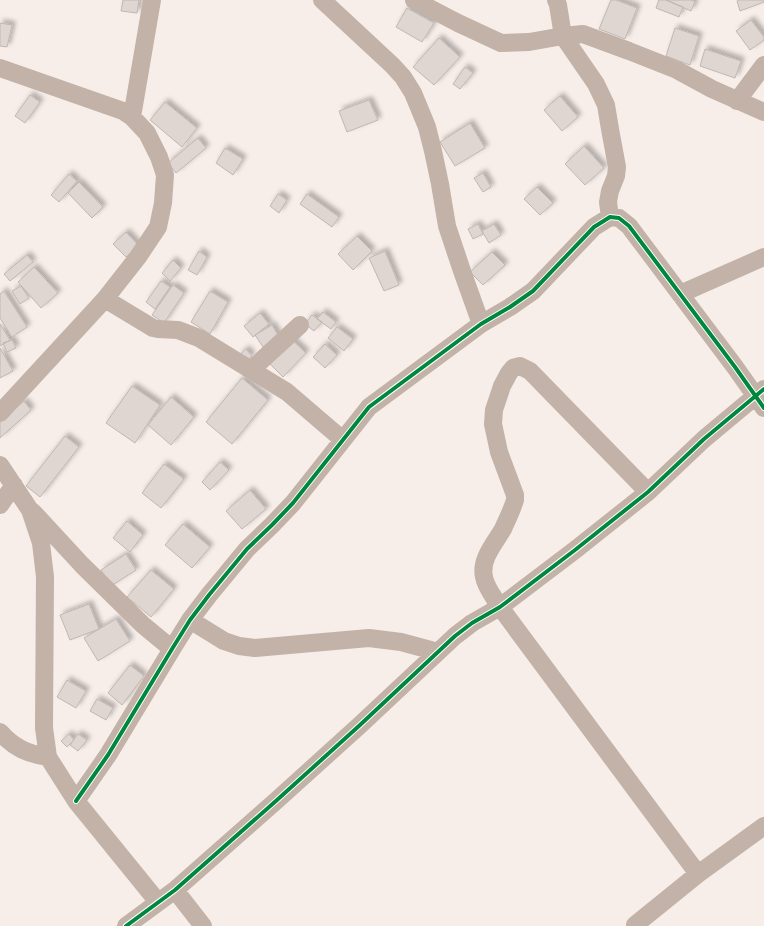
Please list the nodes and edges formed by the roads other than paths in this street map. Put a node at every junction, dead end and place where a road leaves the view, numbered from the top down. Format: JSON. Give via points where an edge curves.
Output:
{"nodes":[{"id":1,"x":152,"y":0,"type":"edge"},
{"id":2,"x":414,"y":0,"type":"edge"},
{"id":3,"x":556,"y":0,"type":"edge"},
{"id":4,"x":328,"y":2,"type":"edge"},
{"id":5,"x":563,"y":36,"type":"junction"},
{"id":6,"x":764,"y":65,"type":"edge"},
{"id":7,"x":0,"y":68,"type":"edge"},
{"id":8,"x":737,"y":101,"type":"junction"},
{"id":9,"x":764,"y":112,"type":"edge"},
{"id":10,"x":132,"y":118,"type":"junction"},
{"id":11,"x":610,"y":217,"type":"junction"},
{"id":12,"x":764,"y":257,"type":"edge"},
{"id":13,"x":680,"y":294,"type":"junction"},
{"id":14,"x":105,"y":299,"type":"junction"},
{"id":15,"x":481,"y":324,"type":"junction"},
{"id":16,"x":300,"y":325,"type":"dead end"},
{"id":17,"x":251,"y":370,"type":"junction"},
{"id":18,"x":761,"y":398,"type":"edge"},
{"id":19,"x":1,"y":410,"type":"edge"},
{"id":20,"x":343,"y":440,"type":"junction"},
{"id":21,"x":0,"y":465,"type":"edge"},
{"id":22,"x":14,"y":485,"type":"junction"},
{"id":23,"x":648,"y":492,"type":"junction"},
{"id":24,"x":0,"y":505,"type":"edge"},
{"id":25,"x":30,"y":510,"type":"junction"},
{"id":26,"x":500,"y":607,"type":"junction"},
{"id":27,"x":190,"y":620,"type":"junction"},
{"id":28,"x":172,"y":649,"type":"junction"},
{"id":29,"x":438,"y":652,"type":"junction"},
{"id":30,"x":0,"y":732,"type":"edge"},
{"id":31,"x":48,"y":757,"type":"junction"},
{"id":32,"x":76,"y":801,"type":"junction"},
{"id":33,"x":764,"y":826,"type":"edge"},
{"id":34,"x":698,"y":874,"type":"junction"},
{"id":35,"x":175,"y":890,"type":"junction"},
{"id":36,"x":158,"y":902,"type":"junction"},
{"id":37,"x":635,"y":925,"type":"edge"},
{"id":38,"x":126,"y":926,"type":"edge"},
{"id":39,"x":203,"y":926,"type":"edge"}],
"edges":[{"from":1,"to":10,"type":"street"},
{"from":2,"to":5,"type":"street","via":[[501,43],[529,42]]},
{"from":3,"to":5,"type":"street"},
{"from":4,"to":15,"type":"street","via":[[392,65],[413,93],[427,127],[447,226]]},
{"from":5,"to":8,"type":"street","via":[[583,34],[677,70]]},
{"from":5,"to":11,"type":"street","via":[[596,84],[606,105],[617,167],[608,202]]},
{"from":6,"to":8,"type":"street"},
{"from":7,"to":10,"type":"street","via":[[123,111]]},
{"from":8,"to":9,"type":"street"},
{"from":10,"to":14,"type":"street","via":[[146,133],[165,175],[164,203],[158,227]]},
{"from":11,"to":13,"type":"street","via":[[619,218],[629,226]]},
{"from":11,"to":15,"type":"street","via":[[594,227],[532,291]]},
{"from":12,"to":13,"type":"street"},
{"from":13,"to":18,"type":"street"},
{"from":14,"to":17,"type":"street","via":[[153,328],[178,330],[199,338]]},
{"from":14,"to":19,"type":"street"},
{"from":15,"to":20,"type":"street","via":[[370,407]]},
{"from":16,"to":17,"type":"street"},
{"from":17,"to":20,"type":"street","via":[[286,392]]},
{"from":18,"to":23,"type":"street","via":[[704,438]]},
{"from":20,"to":27,"type":"street","via":[[293,503],[247,549]]},
{"from":21,"to":22,"type":"street"},
{"from":22,"to":24,"type":"street"},
{"from":22,"to":25,"type":"street"},
{"from":23,"to":26,"type":"street"},
{"from":23,"to":26,"type":"street","via":[[530,371],[520,366],[513,368],[502,386],[494,410],[493,424],[499,452],[515,500],[484,564],[484,576],[489,590]]},
{"from":25,"to":28,"type":"street","via":[[143,625]]},
{"from":25,"to":31,"type":"street","via":[[40,543],[45,577],[44,728]]},
{"from":26,"to":29,"type":"street","via":[[472,623]]},
{"from":26,"to":34,"type":"street"},
{"from":27,"to":28,"type":"street"},
{"from":27,"to":29,"type":"street","via":[[224,641],[239,646],[255,648],[369,638],[401,642]]},
{"from":28,"to":32,"type":"street","via":[[108,755]]},
{"from":29,"to":35,"type":"street"},
{"from":30,"to":31,"type":"street","via":[[20,749]]},
{"from":31,"to":32,"type":"street"},
{"from":32,"to":36,"type":"street"},
{"from":33,"to":34,"type":"street"},
{"from":34,"to":37,"type":"street"},
{"from":35,"to":36,"type":"street"},
{"from":35,"to":39,"type":"street"},
{"from":36,"to":38,"type":"street"}]}
